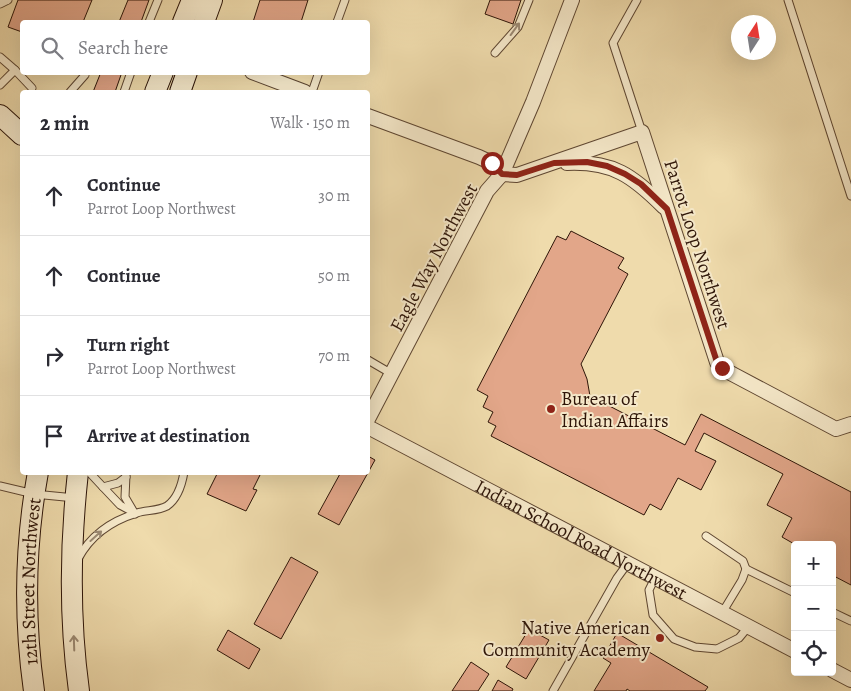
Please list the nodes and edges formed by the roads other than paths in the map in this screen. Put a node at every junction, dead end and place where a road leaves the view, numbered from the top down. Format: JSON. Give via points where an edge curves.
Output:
{"nodes":[{"id":1,"x":8,"y":0,"type":"edge"},
{"id":2,"x":158,"y":0,"type":"edge"},
{"id":3,"x":192,"y":0,"type":"edge"},
{"id":4,"x":212,"y":0,"type":"edge"},
{"id":5,"x":345,"y":0,"type":"edge"},
{"id":6,"x":529,"y":0,"type":"edge"},
{"id":7,"x":572,"y":0,"type":"edge"},
{"id":8,"x":637,"y":0,"type":"edge"},
{"id":9,"x":788,"y":0,"type":"edge"},
{"id":10,"x":0,"y":4,"type":"edge"},
{"id":11,"x":150,"y":20,"type":"edge"},
{"id":12,"x":184,"y":20,"type":"edge"},
{"id":13,"x":205,"y":20,"type":"edge"},
{"id":14,"x":338,"y":20,"type":"edge"},
{"id":15,"x":495,"y":53,"type":"dead end"},
{"id":16,"x":0,"y":57,"type":"edge"},
{"id":17,"x":15,"y":70,"type":"junction"},
{"id":18,"x":85,"y":75,"type":"dead end"},
{"id":19,"x":130,"y":75,"type":"edge"},
{"id":20,"x":162,"y":75,"type":"edge"},
{"id":21,"x":186,"y":75,"type":"edge"},
{"id":22,"x":260,"y":75,"type":"edge"},
{"id":23,"x":318,"y":75,"type":"edge"},
{"id":24,"x":0,"y":84,"type":"edge"},
{"id":25,"x":32,"y":88,"type":"dead end"},
{"id":26,"x":72,"y":90,"type":"edge"},
{"id":27,"x":125,"y":90,"type":"edge"},
{"id":28,"x":156,"y":90,"type":"edge"},
{"id":29,"x":181,"y":90,"type":"edge"},
{"id":30,"x":300,"y":90,"type":"edge"},
{"id":31,"x":313,"y":90,"type":"edge"},
{"id":32,"x":370,"y":117,"type":"edge"},
{"id":33,"x":2,"y":120,"type":"edge"},
{"id":34,"x":642,"y":132,"type":"junction"},
{"id":35,"x":20,"y":134,"type":"edge"},
{"id":36,"x":554,"y":163,"type":"junction"},
{"id":37,"x":502,"y":174,"type":"junction"},
{"id":38,"x":851,"y":196,"type":"edge"},
{"id":39,"x":667,"y":209,"type":"junction"},
{"id":40,"x":370,"y":361,"type":"edge"},
{"id":41,"x":392,"y":374,"type":"junction"},
{"id":42,"x":370,"y":415,"type":"edge"},
{"id":43,"x":851,"y":424,"type":"edge"},
{"id":44,"x":370,"y":428,"type":"edge"},
{"id":45,"x":37,"y":475,"type":"edge"},
{"id":46,"x":78,"y":475,"type":"edge"},
{"id":47,"x":92,"y":475,"type":"edge"},
{"id":48,"x":126,"y":475,"type":"edge"},
{"id":49,"x":183,"y":475,"type":"edge"},
{"id":50,"x":0,"y":486,"type":"edge"},
{"id":51,"x":102,"y":487,"type":"junction"},
{"id":52,"x":34,"y":494,"type":"junction"},
{"id":53,"x":75,"y":498,"type":"junction"},
{"id":54,"x":135,"y":514,"type":"junction"},
{"id":55,"x":706,"y":536,"type":"dead end"},
{"id":56,"x":628,"y":563,"type":"junction"},
{"id":57,"x":746,"y":570,"type":"junction"},
{"id":58,"x":71,"y":573,"type":"junction"},
{"id":59,"x":655,"y":578,"type":"junction"},
{"id":60,"x":791,"y":591,"type":"edge"},
{"id":61,"x":722,"y":613,"type":"junction"},
{"id":62,"x":836,"y":614,"type":"edge"},
{"id":63,"x":851,"y":621,"type":"edge"},
{"id":64,"x":748,"y":626,"type":"junction"},
{"id":65,"x":791,"y":648,"type":"edge"},
{"id":66,"x":836,"y":672,"type":"edge"},
{"id":67,"x":851,"y":680,"type":"edge"},
{"id":68,"x":34,"y":691,"type":"edge"},
{"id":69,"x":79,"y":691,"type":"edge"},
{"id":70,"x":553,"y":691,"type":"edge"}],
"edges":[{"from":1,"to":10,"type":"lane"},
{"from":2,"to":11,"type":"lane"},
{"from":3,"to":12,"type":"main road"},
{"from":4,"to":13,"type":"main road"},
{"from":5,"to":14,"type":"lane"},
{"from":15,"to":6,"type":"lane","one_way":true,"via":[[518,27]]},
{"from":7,"to":37,"type":"street","name":"Eagle Way Northwest"},
{"from":8,"to":34,"type":"lane","via":[[613,43]]},
{"from":9,"to":38,"type":"lane"},
{"from":16,"to":17,"type":"lane"},
{"from":17,"to":24,"type":"lane"},
{"from":17,"to":25,"type":"lane"},
{"from":18,"to":26,"type":"lane"},
{"from":19,"to":27,"type":"lane"},
{"from":20,"to":28,"type":"main road"},
{"from":21,"to":29,"type":"main road"},
{"from":22,"to":30,"type":"street"},
{"from":23,"to":31,"type":"lane"},
{"from":32,"to":37,"type":"street","via":[[479,157],[492,163]]},
{"from":33,"to":35,"type":"main road"},
{"from":34,"to":36,"type":"street"},
{"from":34,"to":39,"type":"street","name":"Parrot Loop Northwest"},
{"from":36,"to":37,"type":"street","via":[[517,175]]},
{"from":36,"to":39,"type":"street","via":[[587,162],[607,166],[641,184]]},
{"from":37,"to":41,"type":"street","name":"Eagle Way Northwest","via":[[487,191]]},
{"from":39,"to":43,"type":"street","name":"Parrot Loop Northwest","via":[[717,362],[722,368],[836,429]]},
{"from":40,"to":41,"type":"lane"},
{"from":41,"to":42,"type":"street","name":"Eagle Way Northwest"},
{"from":44,"to":56,"type":"street","name":"Indian School Road Northwest"},
{"from":45,"to":52,"type":"main road","name":"12th Street Northwest"},
{"from":46,"to":53,"type":"main road","name":"12th Street Northwest"},
{"from":47,"to":51,"type":"lane"},
{"from":48,"to":51,"type":"lane","via":[[118,483]]},
{"from":48,"to":54,"type":"lane","via":[[125,497]]},
{"from":49,"to":54,"type":"lane","via":[[178,492],[168,506]]},
{"from":50,"to":52,"type":"lane"},
{"from":51,"to":54,"type":"lane","via":[[120,505]]},
{"from":52,"to":53,"type":"lane"},
{"from":52,"to":68,"type":"main road","name":"12th Street Northwest","via":[[28,567],[29,657]]},
{"from":53,"to":58,"type":"main road","name":"12th Street Northwest"},
{"from":58,"to":54,"type":"lane","one_way":true,"via":[[85,546],[97,533]]},
{"from":55,"to":57,"type":"lane","via":[[743,561]]},
{"from":56,"to":59,"type":"street","name":"Indian School Road Northwest"},
{"from":56,"to":70,"type":"lane"},
{"from":57,"to":60,"type":"lane"},
{"from":57,"to":61,"type":"lane"},
{"from":69,"to":58,"type":"main road","name":"12th Street Northwest","one_way":true},
{"from":59,"to":61,"type":"street","name":"Indian School Road Northwest"},
{"from":59,"to":64,"type":"lane","via":[[649,590],[652,616],[674,639],[695,647],[716,649],[739,638]]},
{"from":61,"to":64,"type":"street","name":"Indian School Road Northwest"},
{"from":62,"to":63,"type":"lane"},
{"from":64,"to":65,"type":"street","name":"Indian School Road Northwest"},
{"from":66,"to":67,"type":"street"}]}
